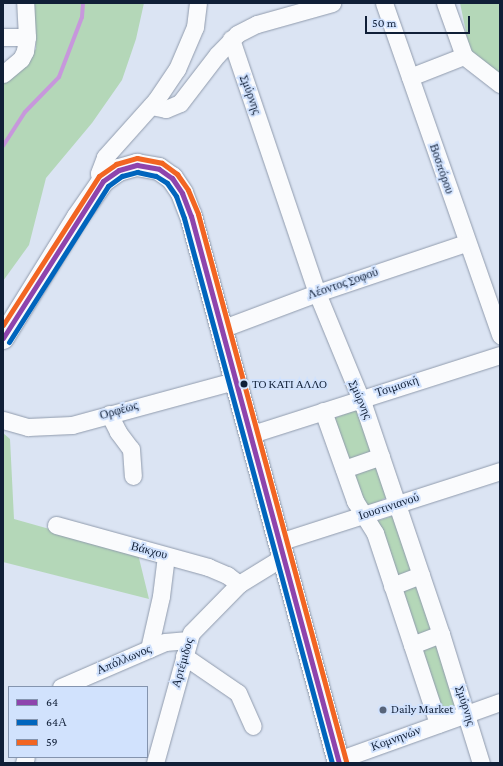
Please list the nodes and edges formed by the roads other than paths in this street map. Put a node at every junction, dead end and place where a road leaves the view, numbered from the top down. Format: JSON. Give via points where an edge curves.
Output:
{"nodes":[{"id":1,"x":26,"y":3,"type":"edge"},
{"id":2,"x":198,"y":3,"type":"edge"},
{"id":3,"x":332,"y":3,"type":"edge"},
{"id":4,"x":384,"y":3,"type":"edge"},
{"id":5,"x":445,"y":3,"type":"edge"},
{"id":6,"x":3,"y":37,"type":"edge"},
{"id":7,"x":27,"y":37,"type":"junction"},
{"id":8,"x":231,"y":39,"type":"junction"},
{"id":9,"x":464,"y":56,"type":"junction"},
{"id":10,"x":3,"y":74,"type":"edge"},
{"id":11,"x":410,"y":77,"type":"junction"},
{"id":12,"x":500,"y":84,"type":"edge"},
{"id":13,"x":151,"y":106,"type":"junction"},
{"id":14,"x":101,"y":185,"type":"junction"},
{"id":15,"x":466,"y":243,"type":"junction"},
{"id":16,"x":317,"y":293,"type":"junction"},
{"id":17,"x":221,"y":330,"type":"junction"},
{"id":18,"x":500,"y":335,"type":"edge"},
{"id":19,"x":3,"y":338,"type":"edge"},
{"id":20,"x":500,"y":354,"type":"edge"},
{"id":21,"x":234,"y":381,"type":"junction"},
{"id":22,"x":359,"y":400,"type":"junction"},
{"id":23,"x":323,"y":411,"type":"junction"},
{"id":24,"x":109,"y":414,"type":"junction"},
{"id":25,"x":3,"y":420,"type":"edge"},
{"id":26,"x":249,"y":435,"type":"junction"},
{"id":27,"x":381,"y":456,"type":"junction"},
{"id":28,"x":344,"y":469,"type":"junction"},
{"id":29,"x":500,"y":471,"type":"edge"},
{"id":30,"x":133,"y":476,"type":"dead end"},
{"id":31,"x":398,"y":505,"type":"junction"},
{"id":32,"x":364,"y":516,"type":"junction"},
{"id":33,"x":56,"y":525,"type":"dead end"},
{"id":34,"x":281,"y":549,"type":"junction"},
{"id":35,"x":166,"y":556,"type":"junction"},
{"id":36,"x":422,"y":575,"type":"junction"},
{"id":37,"x":239,"y":584,"type":"junction"},
{"id":38,"x":392,"y":586,"type":"junction"},
{"id":39,"x":441,"y":634,"type":"junction"},
{"id":40,"x":412,"y":645,"type":"junction"},
{"id":41,"x":186,"y":648,"type":"junction"},
{"id":42,"x":149,"y":649,"type":"junction"},
{"id":43,"x":63,"y":686,"type":"edge"},
{"id":44,"x":500,"y":702,"type":"edge"},
{"id":45,"x":468,"y":714,"type":"junction"},
{"id":46,"x":438,"y":724,"type":"junction"},
{"id":47,"x":253,"y":726,"type":"dead end"},
{"id":48,"x":338,"y":761,"type":"edge"},
{"id":49,"x":155,"y":763,"type":"edge"},
{"id":50,"x":481,"y":763,"type":"edge"}],
"edges":[{"from":1,"to":7,"type":"street"},
{"from":2,"to":13,"type":"street","via":[[197,19],[186,52],[169,83]]},
{"from":3,"to":8,"type":"street","via":[[257,24]]},
{"from":4,"to":11,"type":"street","name":"Βοσπόρου"},
{"from":5,"to":9,"type":"street"},
{"from":6,"to":7,"type":"street"},
{"from":7,"to":10,"type":"street","via":[[22,56]]},
{"from":8,"to":13,"type":"street","via":[[180,103],[166,109]]},
{"from":8,"to":16,"type":"street","name":"Σμύρνης"},
{"from":9,"to":11,"type":"street"},
{"from":9,"to":12,"type":"street"},
{"from":11,"to":15,"type":"street","name":"Βοσπόρου"},
{"from":13,"to":14,"type":"street","via":[[103,160],[98,173]]},
{"from":14,"to":17,"type":"main road","via":[[114,172],[133,165],[154,167],[172,178],[182,193],[191,216]]},
{"from":14,"to":19,"type":"main road","via":[[78,217]]},
{"from":15,"to":16,"type":"street","name":"Λέοντος Σοφού"},
{"from":15,"to":18,"type":"street","name":"Βοσπόρου"},
{"from":16,"to":17,"type":"street","name":"Λέοντος Σοφού"},
{"from":16,"to":22,"type":"street","name":"Σμύρνης"},
{"from":17,"to":21,"type":"main road"},
{"from":20,"to":22,"type":"street","name":"Τσιμισκή"},
{"from":21,"to":24,"type":"street","name":"Ορφέως"},
{"from":21,"to":26,"type":"main road"},
{"from":22,"to":23,"type":"street","name":"Τσιμισκή"},
{"from":22,"to":27,"type":"street","name":"Σμύρνης"},
{"from":23,"to":26,"type":"street","name":"Τσιμισκή"},
{"from":23,"to":28,"type":"street"},
{"from":24,"to":25,"type":"street","name":"Ορφέως","via":[[72,425],[51,427],[28,426]]},
{"from":24,"to":30,"type":"street","via":[[131,449]]},
{"from":26,"to":34,"type":"main road"},
{"from":27,"to":28,"type":"street"},
{"from":27,"to":31,"type":"street","name":"Σμύρνης"},
{"from":28,"to":32,"type":"street"},
{"from":29,"to":31,"type":"street","name":"Ιουστινιανού"},
{"from":31,"to":32,"type":"street","name":"Ιουστινιανού"},
{"from":31,"to":36,"type":"street","name":"Σμύρνης"},
{"from":32,"to":34,"type":"street","name":"Ιουστινιανού"},
{"from":32,"to":38,"type":"street","via":[[375,533]]},
{"from":33,"to":35,"type":"street","name":"Βάκχου"},
{"from":34,"to":37,"type":"street","name":"Αρτέμιδος"},
{"from":34,"to":48,"type":"main road"},
{"from":35,"to":37,"type":"street","name":"Βάκχου","via":[[221,572]]},
{"from":35,"to":42,"type":"street","via":[[161,596]]},
{"from":36,"to":38,"type":"street"},
{"from":36,"to":39,"type":"street","name":"Σμύρνης"},
{"from":37,"to":41,"type":"street","name":"Αρτέμιδος","via":[[193,630]]},
{"from":38,"to":40,"type":"street"},
{"from":39,"to":40,"type":"street"},
{"from":39,"to":45,"type":"street","name":"Σμύρνης"},
{"from":40,"to":46,"type":"street"},
{"from":41,"to":42,"type":"street","name":"Απόλλωνος","via":[[172,640]]},
{"from":41,"to":47,"type":"street","via":[[238,693]]},
{"from":41,"to":49,"type":"street","name":"Αρτέμιδος"},
{"from":42,"to":43,"type":"street","name":"Απόλλωνος"},
{"from":44,"to":45,"type":"street","name":"Κομνηνών"},
{"from":45,"to":46,"type":"street","name":"Κομνηνών"},
{"from":45,"to":50,"type":"street","name":"Σμύρνης"},
{"from":46,"to":48,"type":"street","name":"Κομνηνών"}]}
